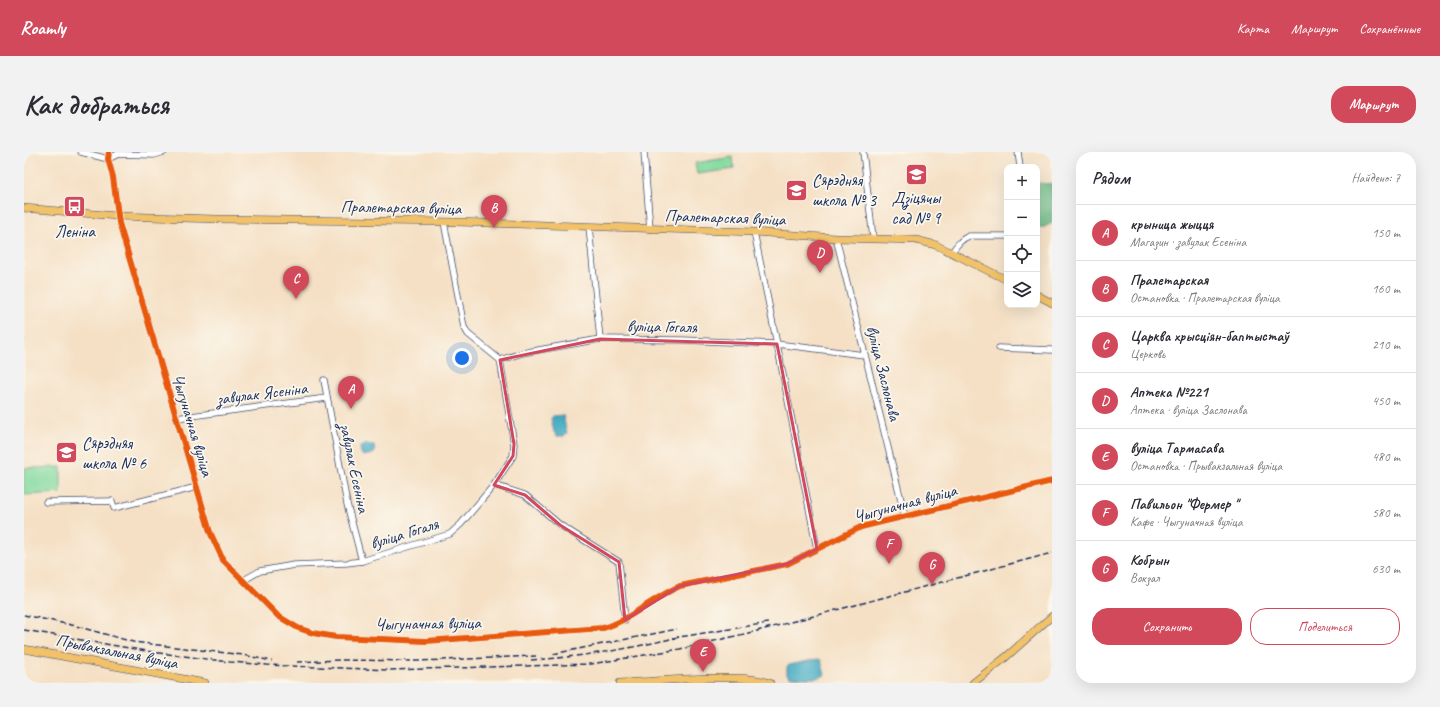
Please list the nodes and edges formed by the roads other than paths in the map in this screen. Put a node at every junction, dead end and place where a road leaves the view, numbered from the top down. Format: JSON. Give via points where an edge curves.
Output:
{"nodes":[{"id":1,"x":81,"y":152,"type":"edge"},
{"id":2,"x":109,"y":152,"type":"edge"},
{"id":3,"x":164,"y":152,"type":"edge"},
{"id":4,"x":644,"y":152,"type":"edge"},
{"id":5,"x":863,"y":152,"type":"edge"},
{"id":6,"x":1018,"y":152,"type":"edge"},
{"id":7,"x":108,"y":159,"type":"junction"},
{"id":8,"x":1020,"y":164,"type":"edge"},
{"id":9,"x":24,"y":208,"type":"edge"},
{"id":10,"x":117,"y":216,"type":"junction"},
{"id":11,"x":444,"y":222,"type":"junction"},
{"id":12,"x":589,"y":227,"type":"junction"},
{"id":13,"x":650,"y":229,"type":"junction"},
{"id":14,"x":754,"y":232,"type":"junction"},
{"id":15,"x":1004,"y":236,"type":"edge"},
{"id":16,"x":836,"y":238,"type":"junction"},
{"id":17,"x":873,"y":238,"type":"junction"},
{"id":18,"x":952,"y":252,"type":"junction"},
{"id":19,"x":1004,"y":278,"type":"edge"},
{"id":20,"x":1040,"y":297,"type":"edge"},
{"id":21,"x":1052,"y":303,"type":"edge"},
{"id":22,"x":600,"y":339,"type":"junction"},
{"id":23,"x":777,"y":344,"type":"junction"},
{"id":24,"x":999,"y":348,"type":"dead end"},
{"id":25,"x":1052,"y":350,"type":"edge"},
{"id":26,"x":864,"y":355,"type":"junction"},
{"id":27,"x":500,"y":360,"type":"junction"},
{"id":28,"x":324,"y":380,"type":"dead end"},
{"id":29,"x":327,"y":398,"type":"junction"},
{"id":30,"x":176,"y":418,"type":"junction"},
{"id":31,"x":1052,"y":481,"type":"edge"},
{"id":32,"x":494,"y":485,"type":"junction"},
{"id":33,"x":197,"y":487,"type":"junction"},
{"id":34,"x":46,"y":502,"type":"dead end"},
{"id":35,"x":906,"y":516,"type":"junction"},
{"id":36,"x":817,"y":549,"type":"junction"},
{"id":37,"x":362,"y":561,"type":"junction"},
{"id":38,"x":244,"y":580,"type":"junction"},
{"id":39,"x":1052,"y":616,"type":"edge"},
{"id":40,"x":625,"y":620,"type":"junction"},
{"id":41,"x":24,"y":649,"type":"edge"},
{"id":42,"x":740,"y":680,"type":"edge"},
{"id":43,"x":177,"y":681,"type":"edge"},
{"id":44,"x":205,"y":683,"type":"edge"},
{"id":45,"x":620,"y":683,"type":"edge"},
{"id":46,"x":637,"y":683,"type":"edge"},
{"id":47,"x":770,"y":683,"type":"edge"},
{"id":48,"x":973,"y":683,"type":"edge"}],
"edges":[{"from":1,"to":7,"type":"street"},
{"from":2,"to":7,"type":"street"},
{"from":3,"to":7,"type":"street","via":[[154,155],[118,154]]},
{"from":4,"to":13,"type":"street"},
{"from":5,"to":17,"type":"street"},
{"from":6,"to":8,"type":"street"},
{"from":7,"to":10,"type":"street","name":"Чыгуначная вуліца","via":[[113,177]]},
{"from":9,"to":10,"type":"main road","name":"Пралетарская вуліца"},
{"from":10,"to":11,"type":"main road","name":"Пралетарская вуліца"},
{"from":10,"to":30,"type":"street","name":"Чыгуначная вуліца"},
{"from":11,"to":12,"type":"main road","name":"Пралетарская вуліца"},
{"from":11,"to":27,"type":"street","via":[[464,327],[468,334]]},
{"from":12,"to":13,"type":"main road","name":"Пралетарская вуліца"},
{"from":12,"to":22,"type":"street"},
{"from":13,"to":14,"type":"main road","name":"Пралетарская вуліца"},
{"from":14,"to":16,"type":"main road","name":"Пралетарская вуліца"},
{"from":14,"to":23,"type":"street"},
{"from":15,"to":18,"type":"street","via":[[969,236]]},
{"from":16,"to":17,"type":"main road","name":"Пралетарская вуліца"},
{"from":16,"to":26,"type":"street","name":"вуліца Заслонава"},
{"from":17,"to":18,"type":"main road","name":"Пралетарская вуліца","via":[[923,240]]},
{"from":18,"to":19,"type":"main road","name":"Пралетарская вуліца"},
{"from":20,"to":21,"type":"main road"},
{"from":22,"to":23,"type":"street","name":"вуліца Гогаля"},
{"from":22,"to":27,"type":"street","name":"вуліца Гогаля","via":[[522,353]]},
{"from":23,"to":26,"type":"street","name":"вуліца Гогаля"},
{"from":23,"to":36,"type":"street"},
{"from":24,"to":25,"type":"street"},
{"from":26,"to":35,"type":"street","name":"вуліца Заслонава"},
{"from":27,"to":32,"type":"street","name":"вуліца Гогаля","via":[[514,444],[512,456]]},
{"from":28,"to":29,"type":"street","name":"завулак Есеніна"},
{"from":29,"to":30,"type":"street","name":"завулак Ясеніна"},
{"from":29,"to":37,"type":"street","name":"завулак Есеніна","via":[[347,504]]},
{"from":30,"to":33,"type":"street","name":"Чыгуначная вуліца"},
{"from":31,"to":35,"type":"street","name":"Чыгуначная вуліца"},
{"from":32,"to":37,"type":"street","name":"вуліца Гогаля","via":[[450,534]]},
{"from":32,"to":40,"type":"street","via":[[525,495],[560,525],[619,562]]},
{"from":33,"to":34,"type":"street","via":[[114,508],[112,501]]},
{"from":33,"to":38,"type":"street","name":"Чыгуначная вуліца","via":[[210,532],[223,560]]},
{"from":35,"to":36,"type":"street","name":"Чыгуначная вуліца","via":[[861,527]]},
{"from":36,"to":40,"type":"street","name":"Чыгуначная вуліца","via":[[787,564],[680,586]]},
{"from":37,"to":38,"type":"street","name":"вуліца Гогаля","via":[[294,565],[260,571]]},
{"from":38,"to":40,"type":"street","name":"Чыгуначная вуліца","via":[[278,616],[298,628],[336,637],[426,641],[603,628]]},
{"from":39,"to":48,"type":"main road"},
{"from":41,"to":43,"type":"main road","name":"Прывакзальная вуліца"},
{"from":42,"to":46,"type":"main road","via":[[688,678]]},
{"from":42,"to":47,"type":"main road","via":[[753,678]]},
{"from":43,"to":44,"type":"main road","name":"Прывакзальная вуліца"},
{"from":45,"to":46,"type":"main road"}]}
